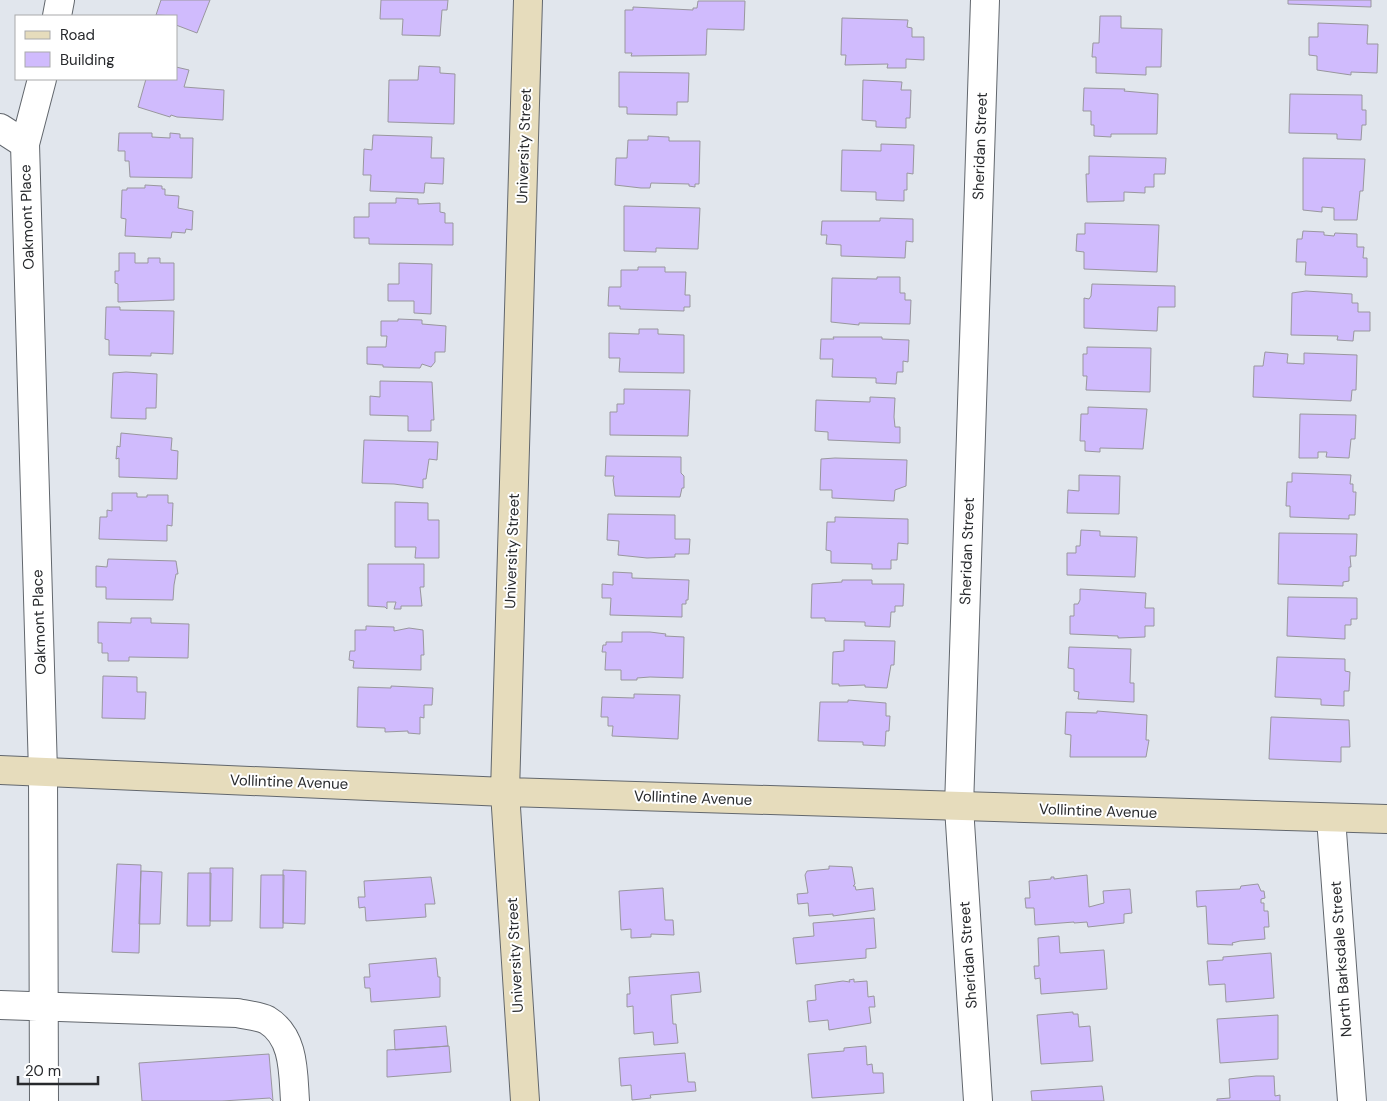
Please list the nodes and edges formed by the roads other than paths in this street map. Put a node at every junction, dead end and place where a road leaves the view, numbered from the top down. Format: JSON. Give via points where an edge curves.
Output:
{"nodes":[{"id":1,"x":60,"y":0,"type":"edge"},
{"id":2,"x":528,"y":0,"type":"edge"},
{"id":3,"x":985,"y":0,"type":"edge"},
{"id":4,"x":57,"y":15,"type":"edge"},
{"id":5,"x":42,"y":80,"type":"edge"},
{"id":6,"x":0,"y":128,"type":"edge"},
{"id":7,"x":25,"y":144,"type":"junction"},
{"id":8,"x":0,"y":770,"type":"edge"},
{"id":9,"x":43,"y":772,"type":"junction"},
{"id":10,"x":505,"y":792,"type":"junction"},
{"id":11,"x":958,"y":807,"type":"junction"},
{"id":12,"x":1331,"y":818,"type":"junction"},
{"id":13,"x":1387,"y":819,"type":"edge"},
{"id":14,"x":0,"y":1005,"type":"edge"},
{"id":15,"x":44,"y":1006,"type":"junction"},
{"id":16,"x":44,"y":1101,"type":"edge"},
{"id":17,"x":295,"y":1101,"type":"edge"},
{"id":18,"x":525,"y":1101,"type":"edge"},
{"id":19,"x":978,"y":1101,"type":"edge"},
{"id":20,"x":1352,"y":1101,"type":"edge"}],
"edges":[{"from":1,"to":4,"type":"street"},
{"from":2,"to":10,"type":"street","name":"University Street"},
{"from":3,"to":11,"type":"street","name":"Sheridan Street"},
{"from":5,"to":7,"type":"street","name":"Oakmont Place"},
{"from":6,"to":7,"type":"street","name":"Oakmont Place"},
{"from":7,"to":9,"type":"street","name":"Oakmont Place"},
{"from":8,"to":9,"type":"street","name":"Vollintine Avenue"},
{"from":9,"to":10,"type":"street","name":"Vollintine Avenue"},
{"from":9,"to":15,"type":"street","name":"Oakmont Place"},
{"from":10,"to":11,"type":"street","name":"Vollintine Avenue"},
{"from":10,"to":18,"type":"street","name":"University Street"},
{"from":11,"to":12,"type":"street","name":"Vollintine Avenue"},
{"from":11,"to":19,"type":"street","name":"Sheridan Street"},
{"from":12,"to":13,"type":"street","name":"Vollintine Avenue"},
{"from":12,"to":20,"type":"street","name":"North Barksdale Street"},
{"from":14,"to":15,"type":"street"},
{"from":15,"to":16,"type":"street","name":"Oakmont Place"},
{"from":15,"to":17,"type":"street","via":[[237,1013],[266,1019],[280,1031],[292,1055]]}]}
